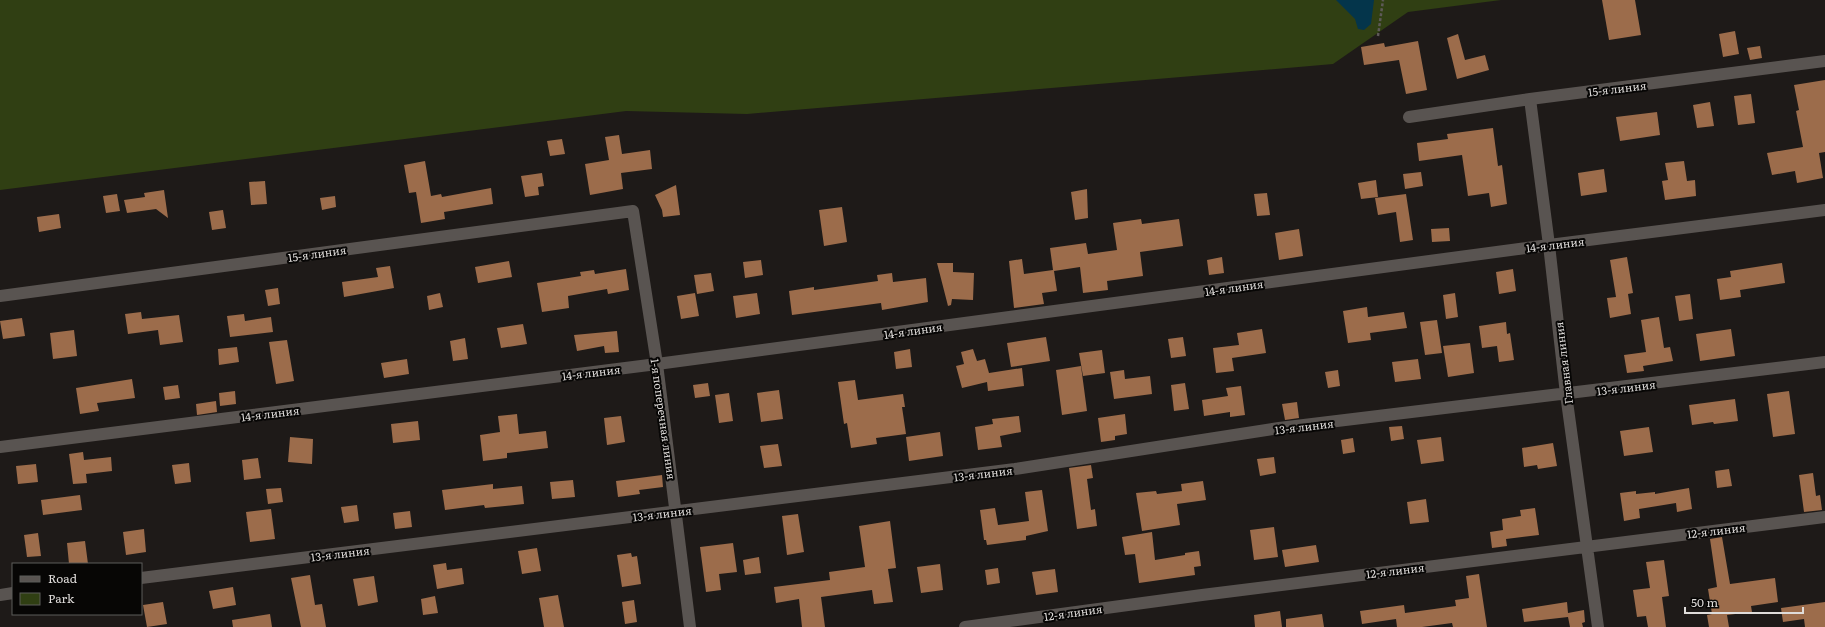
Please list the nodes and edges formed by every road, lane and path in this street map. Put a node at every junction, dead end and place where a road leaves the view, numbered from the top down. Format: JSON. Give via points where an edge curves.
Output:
{"nodes":[{"id":1,"x":1383,"y":0,"type":"edge"},
{"id":2,"x":1378,"y":36,"type":"dead end"},
{"id":3,"x":1825,"y":60,"type":"edge"},
{"id":4,"x":1530,"y":99,"type":"junction"},
{"id":5,"x":1409,"y":117,"type":"dead end"},
{"id":6,"x":1825,"y":210,"type":"edge"},
{"id":7,"x":633,"y":211,"type":"joint"},
{"id":8,"x":1549,"y":245,"type":"junction"},
{"id":9,"x":0,"y":296,"type":"edge"},
{"id":10,"x":1825,"y":362,"type":"edge"},
{"id":11,"x":657,"y":364,"type":"junction"},
{"id":12,"x":1566,"y":394,"type":"junction"},
{"id":13,"x":0,"y":447,"type":"edge"},
{"id":14,"x":677,"y":512,"type":"junction"},
{"id":15,"x":1825,"y":517,"type":"edge"},
{"id":16,"x":1588,"y":546,"type":"junction"},
{"id":17,"x":142,"y":578,"type":"edge"},
{"id":18,"x":12,"y":593,"type":"edge"},
{"id":19,"x":0,"y":595,"type":"edge"},
{"id":20,"x":690,"y":627,"type":"edge"},
{"id":21,"x":965,"y":627,"type":"edge"},
{"id":22,"x":1598,"y":627,"type":"edge"}],
"edges":[{"from":1,"to":2,"type":"path"},
{"from":3,"to":4,"type":"street","name":"15-я линия"},
{"from":4,"to":5,"type":"street","name":"15-я линия"},
{"from":4,"to":8,"type":"street","name":"Главная линия"},
{"from":6,"to":8,"type":"street","name":"14-я линия"},
{"from":7,"to":9,"type":"street","name":"15-я линия"},
{"from":7,"to":11,"type":"street","name":"1-я поперечная линия"},
{"from":8,"to":11,"type":"street","name":"14-я линия"},
{"from":8,"to":12,"type":"street","name":"Главная линия"},
{"from":10,"to":12,"type":"street","name":"13-я линия"},
{"from":11,"to":13,"type":"street","name":"14-я линия"},
{"from":11,"to":14,"type":"street","name":"1-я поперечная линия"},
{"from":12,"to":14,"type":"street","name":"13-я линия","via":[[1279,428],[1015,468]]},
{"from":12,"to":16,"type":"street","name":"Главная линия"},
{"from":14,"to":17,"type":"street","name":"13-я линия"},
{"from":14,"to":20,"type":"street","name":"1-я поперечная линия"},
{"from":15,"to":16,"type":"street","name":"12-я линия"},
{"from":16,"to":21,"type":"street","name":"12-я линия"},
{"from":16,"to":22,"type":"street","name":"Главная линия"},
{"from":18,"to":19,"type":"street"}]}
